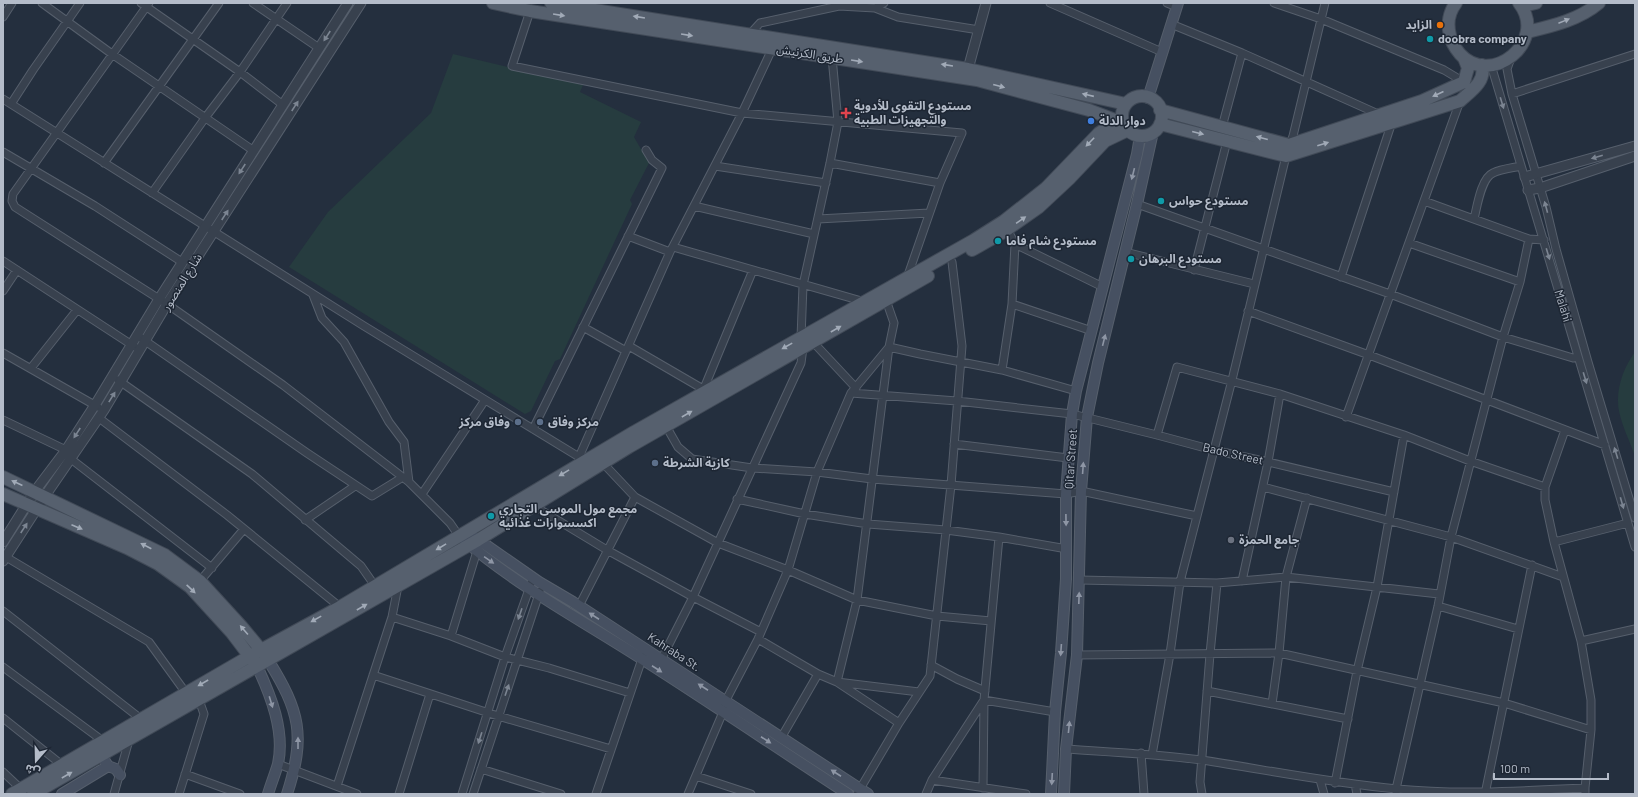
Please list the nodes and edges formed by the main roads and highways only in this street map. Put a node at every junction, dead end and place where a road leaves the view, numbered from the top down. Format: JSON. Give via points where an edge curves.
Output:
{"nodes":[{"id":1,"x":493,"y":3,"type":"edge"},
{"id":2,"x":551,"y":3,"type":"edge"},
{"id":3,"x":1456,"y":3,"type":"edge"},
{"id":4,"x":1536,"y":3,"type":"edge"},
{"id":5,"x":1600,"y":3,"type":"edge"},
{"id":6,"x":1174,"y":4,"type":"edge"},
{"id":7,"x":1521,"y":4,"type":"edge"},
{"id":8,"x":575,"y":5,"type":"edge"},
{"id":9,"x":1527,"y":32,"type":"junction"},
{"id":10,"x":773,"y":43,"type":"junction"},
{"id":11,"x":1464,"y":58,"type":"junction"},
{"id":12,"x":1486,"y":65,"type":"junction"},
{"id":13,"x":1148,"y":98,"type":"junction"},
{"id":14,"x":1126,"y":104,"type":"junction"},
{"id":15,"x":1424,"y":106,"type":"junction"},
{"id":16,"x":1160,"y":110,"type":"junction"},
{"id":17,"x":1126,"y":127,"type":"junction"},
{"id":18,"x":1157,"y":128,"type":"junction"},
{"id":19,"x":1140,"y":136,"type":"junction"},
{"id":20,"x":1287,"y":150,"type":"junction"},
{"id":21,"x":1098,"y":305,"type":"junction"},
{"id":22,"x":1112,"y":309,"type":"junction"},
{"id":23,"x":806,"y":343,"type":"junction"},
{"id":24,"x":600,"y":458,"type":"junction"},
{"id":25,"x":581,"y":465,"type":"junction"},
{"id":26,"x":3,"y":477,"type":"edge"},
{"id":27,"x":3,"y":494,"type":"edge"},
{"id":28,"x":463,"y":533,"type":"junction"},
{"id":29,"x":474,"y":545,"type":"junction"},
{"id":30,"x":261,"y":650,"type":"junction"},
{"id":31,"x":644,"y":654,"type":"junction"},
{"id":32,"x":250,"y":656,"type":"junction"},
{"id":33,"x":268,"y":660,"type":"junction"},
{"id":34,"x":257,"y":666,"type":"junction"},
{"id":35,"x":724,"y":707,"type":"junction"},
{"id":36,"x":101,"y":755,"type":"junction"},
{"id":37,"x":108,"y":766,"type":"junction"},
{"id":38,"x":120,"y":775,"type":"road end"},
{"id":39,"x":14,"y":792,"type":"edge"},
{"id":40,"x":862,"y":792,"type":"edge"},
{"id":41,"x":33,"y":794,"type":"edge"},
{"id":42,"x":62,"y":794,"type":"edge"},
{"id":43,"x":268,"y":794,"type":"edge"},
{"id":44,"x":287,"y":794,"type":"edge"},
{"id":45,"x":848,"y":794,"type":"edge"},
{"id":46,"x":1051,"y":794,"type":"edge"},
{"id":47,"x":1064,"y":794,"type":"edge"}],
"edges":[{"from":1,"to":10,"type":"main road","name":"طريق الكرنيش","one_way":true,"via":[[530,11]]},
{"from":2,"to":8,"type":"main road","name":"طريق الكرنيش"},
{"from":3,"to":11,"type":"main road","via":[[1449,17],[1448,28],[1453,44]]},
{"from":4,"to":7,"type":"main road"},
{"from":9,"to":5,"type":"main road","one_way":true,"via":[[1568,20]]},
{"from":6,"to":13,"type":"main road","via":[[1171,24]]},
{"from":7,"to":9,"type":"main road","via":[[1526,14]]},
{"from":10,"to":8,"type":"main road","name":"طريق الكرنيش","one_way":true,"via":[[750,34]]},
{"from":9,"to":12,"type":"main road","via":[[1519,51],[1511,58],[1502,63]]},
{"from":14,"to":10,"type":"main road","name":"طريق الكرنيش","one_way":true,"via":[[968,69]]},
{"from":10,"to":17,"type":"main road","name":"طريق الكرنيش","one_way":true,"via":[[832,58],[977,80],[1089,110]]},
{"from":11,"to":12,"type":"main road"},
{"from":11,"to":15,"type":"main road","one_way":true,"via":[[1468,68],[1464,82]]},
{"from":12,"to":15,"type":"main road","via":[[1478,85],[1460,101]]},
{"from":13,"to":14,"type":"main road","via":[[1136,97]]},
{"from":13,"to":16,"type":"main road","via":[[1155,101]]},
{"from":14,"to":17,"type":"main road","via":[[1122,114]]},
{"from":15,"to":20,"type":"main road"},
{"from":16,"to":18,"type":"main road","via":[[1161,119]]},
{"from":20,"to":16,"type":"main road","one_way":true,"via":[[1222,127]]},
{"from":17,"to":19,"type":"main road"},
{"from":23,"to":17,"type":"main road","one_way":true,"via":[[1007,230],[1039,207],[1105,141]]},
{"from":17,"to":23,"type":"main road","one_way":true,"via":[[1110,126],[1046,188],[1004,221],[865,302]]},
{"from":18,"to":19,"type":"main road"},
{"from":18,"to":20,"type":"main road","one_way":true},
{"from":18,"to":22,"type":"main road","name":"Qitar Street"},
{"from":19,"to":21,"type":"main road","name":"Qitar Street","one_way":true,"via":[[1138,154]]},
{"from":21,"to":22,"type":"main road"},
{"from":21,"to":46,"type":"main road","name":"Qitar Street","one_way":true,"via":[[1072,414],[1066,494],[1067,549]]},
{"from":47,"to":22,"type":"main road","name":"Qitar Street","one_way":true,"via":[[1066,749],[1077,655],[1081,491],[1087,417]]},
{"from":24,"to":23,"type":"main road","one_way":true,"via":[[666,426]]},
{"from":23,"to":24,"type":"main road","one_way":true,"via":[[702,392]]},
{"from":24,"to":25,"type":"main road"},
{"from":25,"to":28,"type":"main road","one_way":true},
{"from":25,"to":29,"type":"main road","via":[[534,506]]},
{"from":30,"to":26,"type":"main road","one_way":true,"via":[[200,581],[165,555]]},
{"from":27,"to":32,"type":"main road","one_way":true,"via":[[158,564],[190,587]]},
{"from":28,"to":29,"type":"main road","name":"Kahraba St."},
{"from":28,"to":30,"type":"main road","one_way":true},
{"from":31,"to":29,"type":"main road","name":"Kahraba St.","one_way":true,"via":[[578,606]]},
{"from":29,"to":31,"type":"main road","name":"Kahraba St.","one_way":true,"via":[[538,594]]},
{"from":33,"to":29,"type":"main road","one_way":true},
{"from":30,"to":32,"type":"main road"},
{"from":30,"to":33,"type":"main road"},
{"from":31,"to":35,"type":"main road","name":"Kahraba St.","one_way":true},
{"from":35,"to":31,"type":"main road","name":"Kahraba St.","one_way":true,"via":[[661,660]]},
{"from":32,"to":34,"type":"main road"},
{"from":32,"to":39,"type":"main road","one_way":true},
{"from":33,"to":34,"type":"main road"},
{"from":44,"to":33,"type":"main road","one_way":true,"via":[[295,770],[299,744],[296,716],[284,684]]},
{"from":34,"to":36,"type":"main road"},
{"from":34,"to":43,"type":"main road","one_way":true,"via":[[277,719],[280,744],[278,764]]},
{"from":40,"to":35,"type":"main road","name":"Kahraba St.","one_way":true,"via":[[781,738]]},
{"from":35,"to":45,"type":"main road","name":"Kahraba St.","one_way":true},
{"from":36,"to":37,"type":"main road"},
{"from":41,"to":36,"type":"main road","one_way":true},
{"from":37,"to":38,"type":"main road","via":[[116,769]]},
{"from":37,"to":42,"type":"main road"}]}
